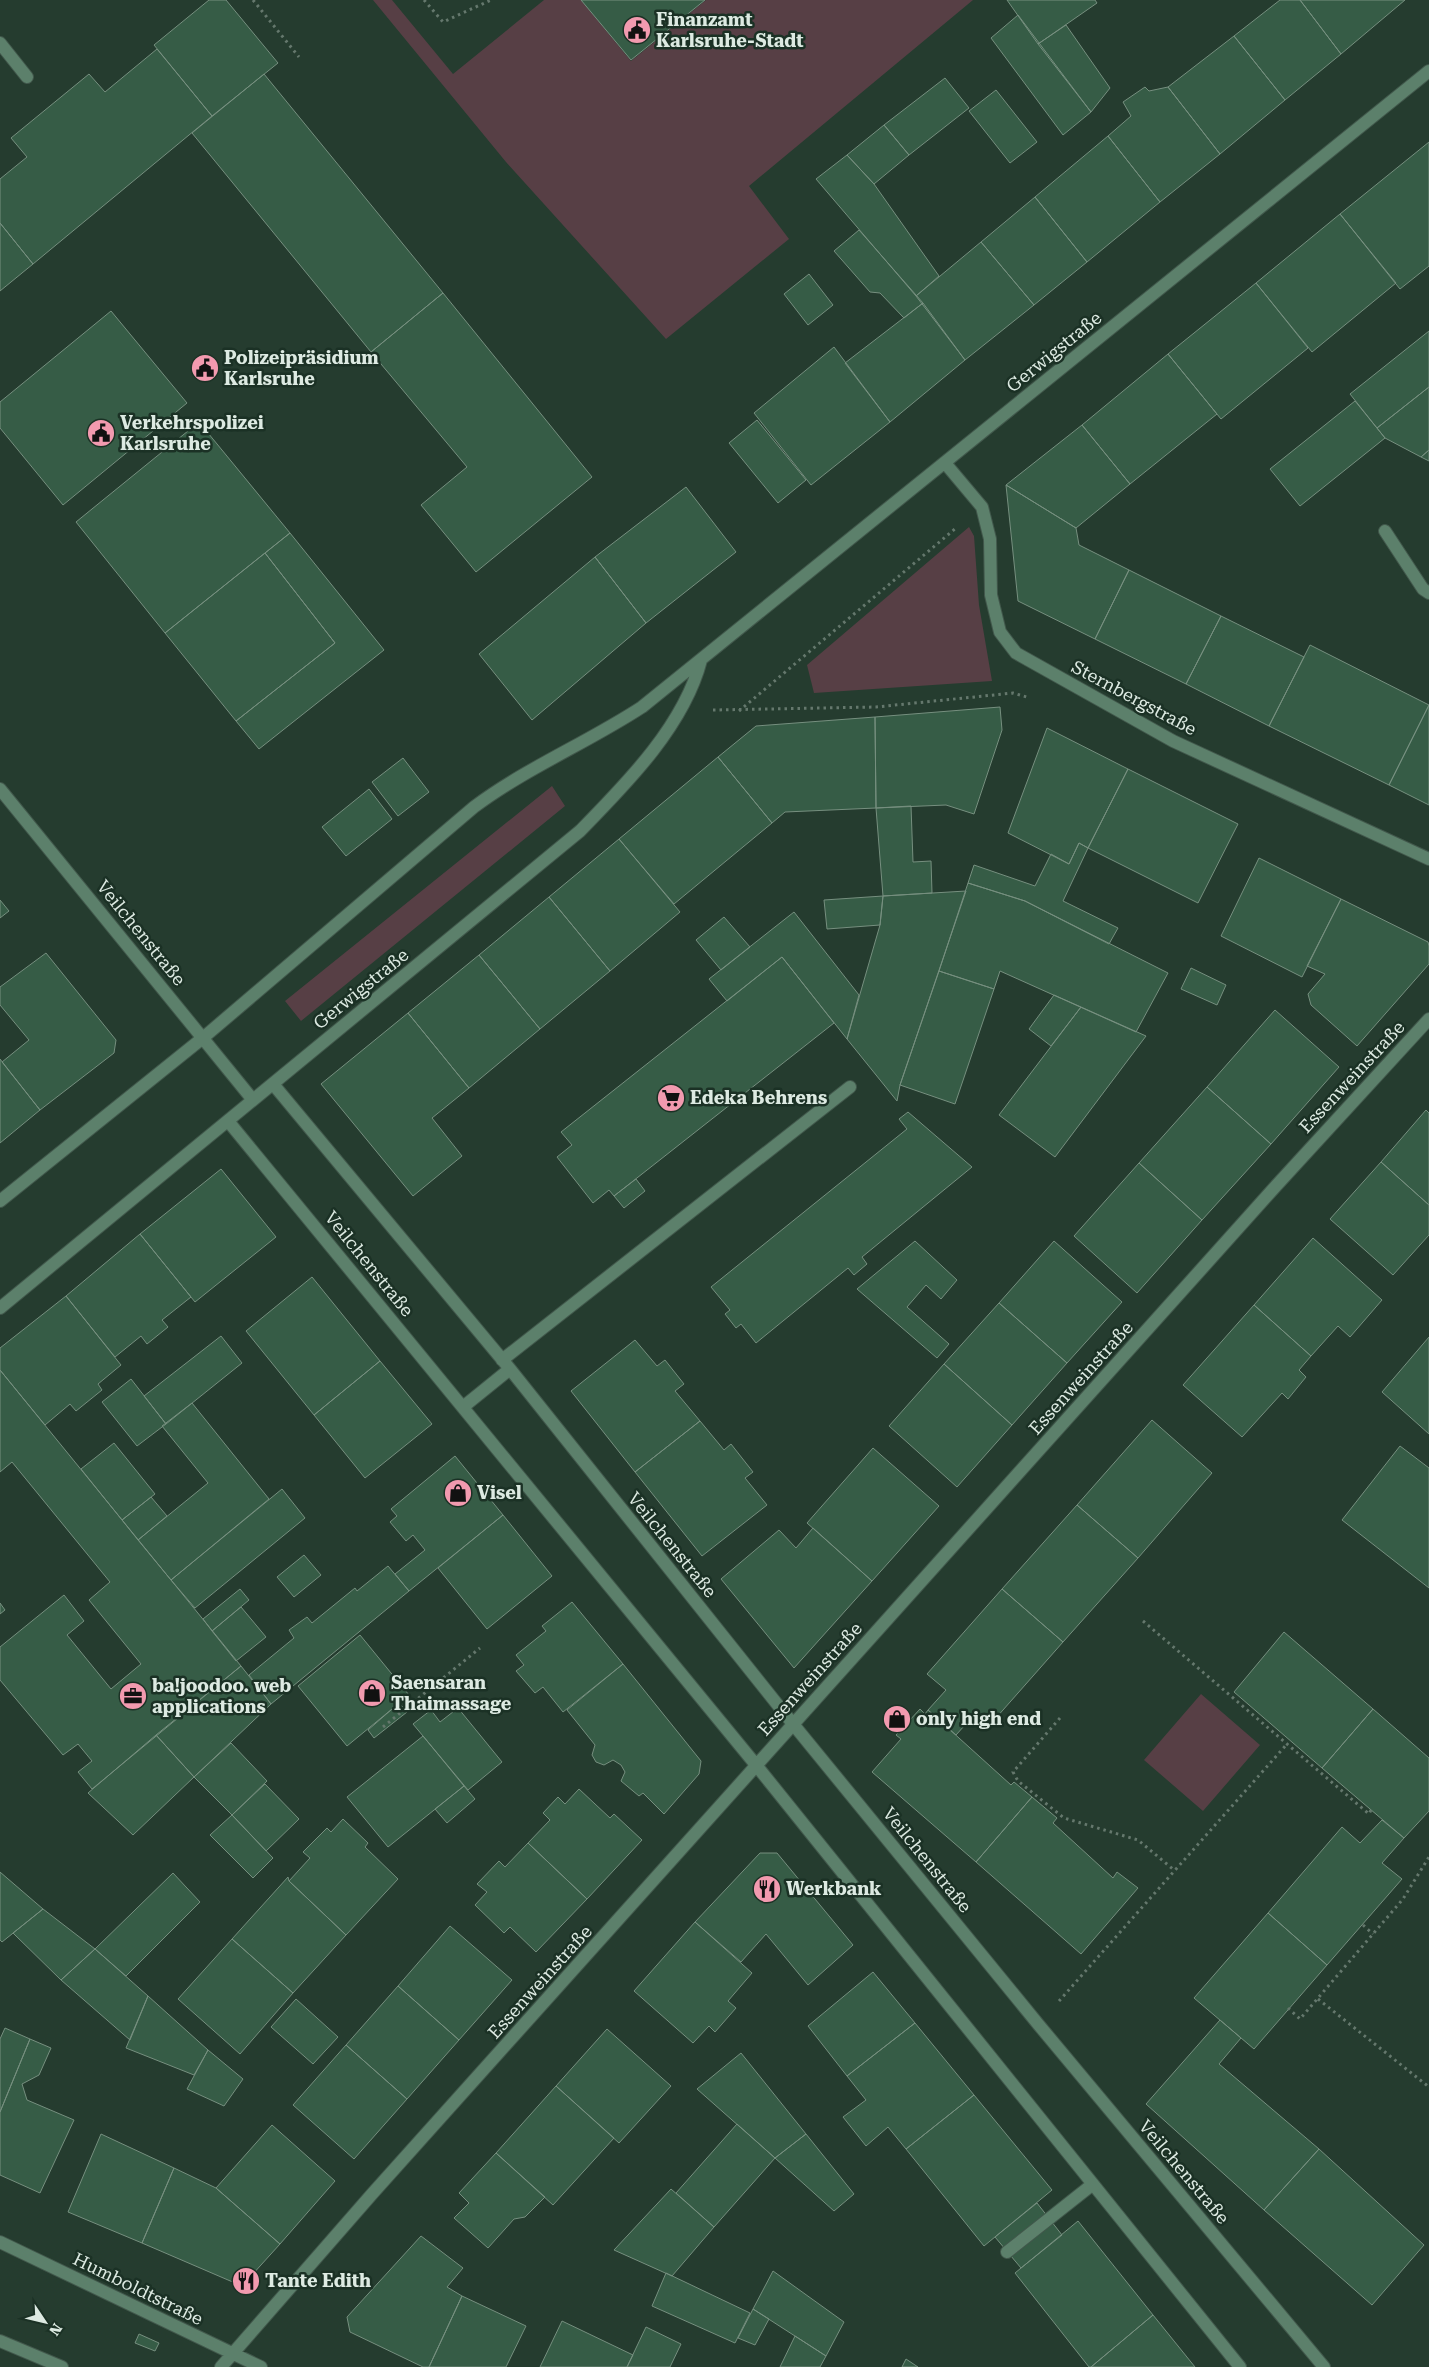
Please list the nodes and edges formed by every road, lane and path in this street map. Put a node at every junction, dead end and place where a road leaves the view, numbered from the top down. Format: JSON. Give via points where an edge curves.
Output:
{"nodes":[{"id":1,"x":253,"y":0,"type":"edge"},
{"id":2,"x":424,"y":0,"type":"edge"},
{"id":3,"x":490,"y":0,"type":"edge"},
{"id":4,"x":0,"y":43,"type":"edge"},
{"id":5,"x":299,"y":57,"type":"dead end"},
{"id":6,"x":1429,"y":71,"type":"edge"},
{"id":7,"x":27,"y":77,"type":"dead end"},
{"id":8,"x":945,"y":463,"type":"junction"},
{"id":9,"x":982,"y":507,"type":"junction"},
{"id":10,"x":1385,"y":531,"type":"dead end"},
{"id":11,"x":1429,"y":592,"type":"edge"},
{"id":12,"x":701,"y":660,"type":"junction"},
{"id":13,"x":1043,"y":668,"type":"junction"},
{"id":14,"x":681,"y":709,"type":"junction"},
{"id":15,"x":738,"y":711,"type":"junction"},
{"id":16,"x":0,"y":789,"type":"edge"},
{"id":17,"x":1429,"y":859,"type":"edge"},
{"id":18,"x":1429,"y":1020,"type":"edge"},
{"id":19,"x":204,"y":1037,"type":"junction"},
{"id":20,"x":273,"y":1084,"type":"junction"},
{"id":21,"x":850,"y":1087,"type":"dead end"},
{"id":22,"x":253,"y":1100,"type":"junction"},
{"id":23,"x":228,"y":1120,"type":"junction"},
{"id":24,"x":0,"y":1201,"type":"edge"},
{"id":25,"x":0,"y":1308,"type":"edge"},
{"id":26,"x":506,"y":1364,"type":"junction"},
{"id":27,"x":463,"y":1407,"type":"junction"},
{"id":28,"x":1143,"y":1621,"type":"dead end"},
{"id":29,"x":480,"y":1648,"type":"dead end"},
{"id":30,"x":1060,"y":1718,"type":"dead end"},
{"id":31,"x":793,"y":1724,"type":"junction"},
{"id":32,"x":383,"y":1727,"type":"dead end"},
{"id":33,"x":1274,"y":1727,"type":"dead end"},
{"id":34,"x":1271,"y":1731,"type":"junction"},
{"id":35,"x":1287,"y":1744,"type":"junction"},
{"id":36,"x":756,"y":1765,"type":"junction"},
{"id":37,"x":1371,"y":1810,"type":"dead end"},
{"id":38,"x":1429,"y":1857,"type":"edge"},
{"id":39,"x":1174,"y":1870,"type":"junction"},
{"id":40,"x":1363,"y":1925,"type":"dead end"},
{"id":41,"x":1373,"y":1934,"type":"junction"},
{"id":42,"x":1318,"y":1999,"type":"junction"},
{"id":43,"x":1288,"y":2008,"type":"dead end"},
{"id":44,"x":1038,"y":2024,"type":"junction"},
{"id":45,"x":1429,"y":2087,"type":"edge"},
{"id":46,"x":1093,"y":2184,"type":"junction"},
{"id":47,"x":0,"y":2242,"type":"edge"},
{"id":48,"x":1007,"y":2252,"type":"dead end"},
{"id":49,"x":0,"y":2341,"type":"edge"},
{"id":50,"x":234,"y":2354,"type":"junction"},
{"id":51,"x":62,"y":2367,"type":"edge"},
{"id":52,"x":221,"y":2367,"type":"edge"},
{"id":53,"x":261,"y":2367,"type":"edge"},
{"id":54,"x":1240,"y":2367,"type":"edge"},
{"id":55,"x":1324,"y":2367,"type":"edge"}],
"edges":[{"from":1,"to":5,"type":"path"},
{"from":2,"to":3,"type":"path","via":[[443,22]]},
{"from":4,"to":7,"type":"street"},
{"from":6,"to":8,"type":"street","name":"Gerwigstraße"},
{"from":8,"to":9,"type":"street","name":"Sternbergstraße"},
{"from":8,"to":12,"type":"street","name":"Gerwigstraße"},
{"from":9,"to":13,"type":"street","name":"Sternbergstraße","via":[[990,539],[991,595],[1000,632],[1016,653]]},
{"from":9,"to":15,"type":"path"},
{"from":10,"to":11,"type":"street","via":[[1423,589]]},
{"from":12,"to":14,"type":"street","name":"Gerwigstraße"},
{"from":12,"to":19,"type":"street","name":"Gerwigstraße","via":[[642,708],[500,788]]},
{"from":13,"to":15,"type":"path","via":[[1031,698],[1013,692],[876,707]]},
{"from":13,"to":17,"type":"street","name":"Sternbergstraße","via":[[1173,741]]},
{"from":14,"to":15,"type":"path"},
{"from":14,"to":20,"type":"street","name":"Gerwigstraße","via":[[641,766],[580,831]]},
{"from":16,"to":19,"type":"street","name":"Veilchenstraße"},
{"from":18,"to":31,"type":"street","name":"Essenweinstraße","via":[[1281,1180]]},
{"from":19,"to":22,"type":"street","name":"Veilchenstraße"},
{"from":19,"to":24,"type":"street","name":"Gerwigstraße"},
{"from":20,"to":22,"type":"street","name":"Gerwigstraße"},
{"from":20,"to":26,"type":"street","name":"Veilchenstraße"},
{"from":21,"to":26,"type":"street"},
{"from":22,"to":23,"type":"street","name":"Gerwigstraße"},
{"from":23,"to":25,"type":"street","name":"Gerwigstraße"},
{"from":23,"to":27,"type":"street","name":"Veilchenstraße"},
{"from":26,"to":27,"type":"street"},
{"from":26,"to":31,"type":"street","name":"Veilchenstraße"},
{"from":27,"to":36,"type":"street","name":"Veilchenstraße"},
{"from":28,"to":34,"type":"path"},
{"from":29,"to":32,"type":"path"},
{"from":30,"to":39,"type":"path","via":[[1013,1772],[1018,1780],[1064,1818],[1138,1840]]},
{"from":31,"to":36,"type":"street","name":"Essenweinstraße"},
{"from":31,"to":44,"type":"street","name":"Veilchenstraße"},
{"from":33,"to":34,"type":"path"},
{"from":34,"to":35,"type":"path"},
{"from":35,"to":37,"type":"path","via":[[1369,1814]]},
{"from":35,"to":39,"type":"path"},
{"from":36,"to":46,"type":"street","name":"Veilchenstraße"},
{"from":36,"to":50,"type":"street","name":"Essenweinstraße","via":[[372,2194]]},
{"from":38,"to":41,"type":"path","via":[[1403,1899]]},
{"from":39,"to":44,"type":"path"},
{"from":40,"to":41,"type":"path"},
{"from":41,"to":42,"type":"path"},
{"from":42,"to":43,"type":"path","via":[[1300,2019]]},
{"from":42,"to":45,"type":"path"},
{"from":44,"to":55,"type":"street","name":"Veilchenstraße"},
{"from":46,"to":48,"type":"street"},
{"from":46,"to":54,"type":"street","name":"Veilchenstraße"},
{"from":47,"to":50,"type":"street","name":"Humboldtstraße"},
{"from":49,"to":51,"type":"street"},
{"from":50,"to":52,"type":"street","name":"Essenweinstraße"},
{"from":50,"to":53,"type":"street","name":"Humboldtstraße"}]}
